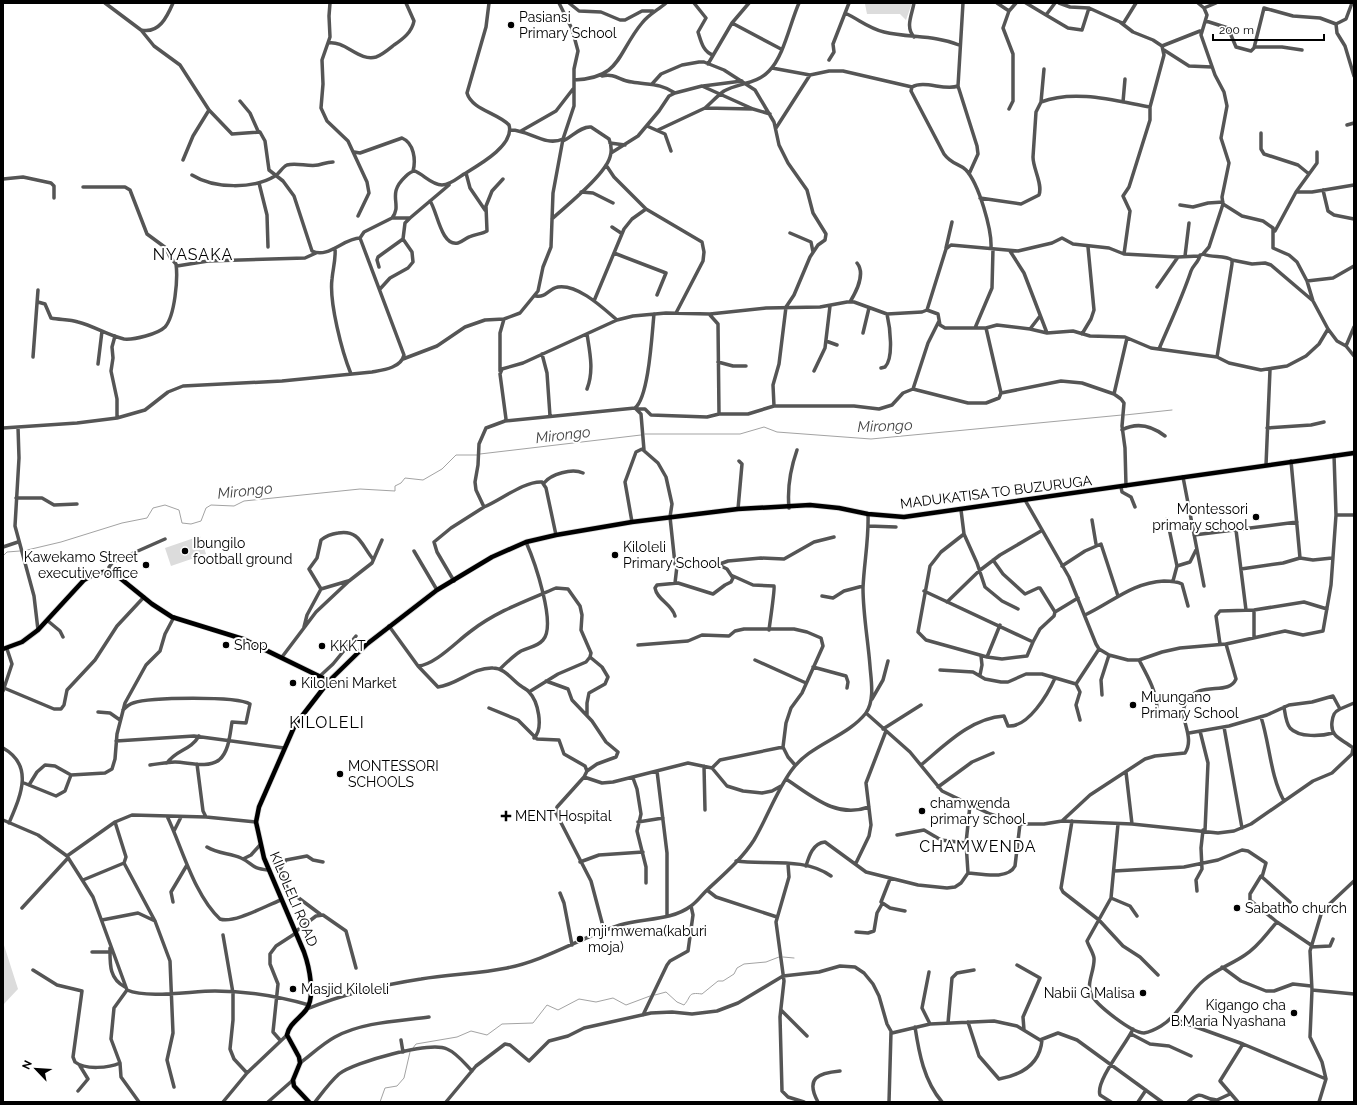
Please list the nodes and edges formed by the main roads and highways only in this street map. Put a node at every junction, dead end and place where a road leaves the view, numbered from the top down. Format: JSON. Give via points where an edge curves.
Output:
{"nodes":[{"id":1,"x":1354,"y":453,"type":"edge"},
{"id":2,"x":5,"y":649,"type":"edge"},
{"id":3,"x":329,"y":682,"type":"junction"},
{"id":4,"x":309,"y":1102,"type":"edge"}],
"edges":[{"from":1,"to":3,"type":"main road","name":"MADUKATISA TO BUZURUGA","via":[[904,517],[810,505],[738,509],[670,517],[556,535],[526,542],[492,557],[437,590],[388,626],[348,661]]},
{"from":2,"to":3,"type":"main road","via":[[22,642],[38,630],[84,580],[99,572],[110,573],[164,613],[243,639]]},
{"from":3,"to":4,"type":"main road","name":"KILOLELI ROAD","via":[[299,719],[259,807],[256,822],[268,870],[296,932],[310,972],[308,1007],[291,1025],[286,1035],[299,1057],[300,1063],[293,1080],[295,1088]]}]}
